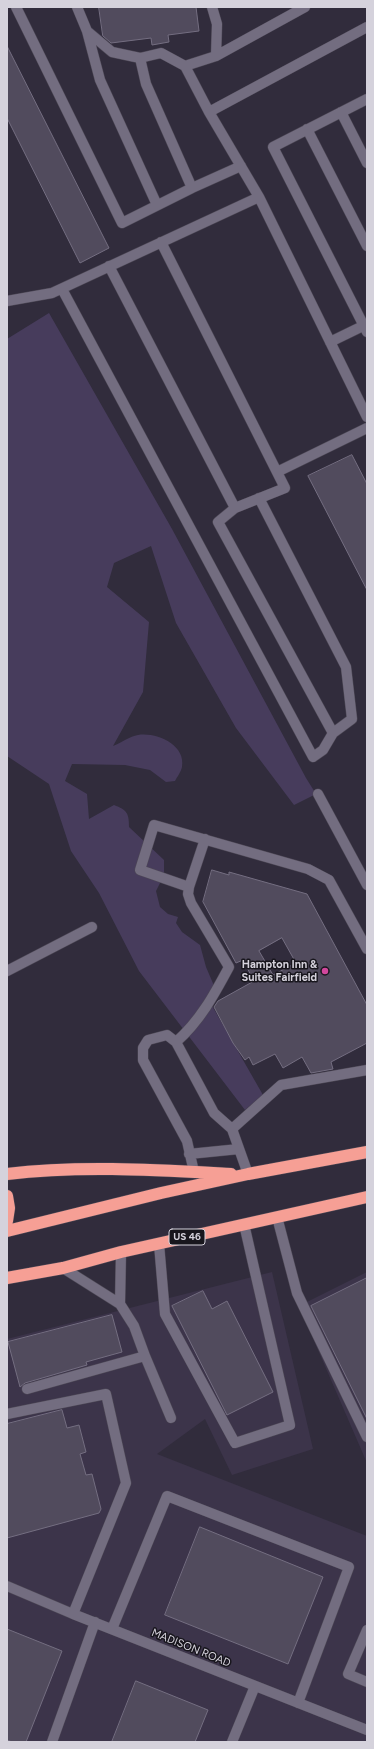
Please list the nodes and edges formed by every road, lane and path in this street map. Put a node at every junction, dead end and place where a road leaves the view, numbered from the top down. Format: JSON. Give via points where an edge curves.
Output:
{"nodes":[{"id":1,"x":16,"y":7,"type":"edge"},
{"id":2,"x":77,"y":7,"type":"edge"},
{"id":3,"x":212,"y":7,"type":"edge"},
{"id":4,"x":306,"y":7,"type":"edge"},
{"id":5,"x":367,"y":27,"type":"edge"},
{"id":6,"x":88,"y":32,"type":"junction"},
{"id":7,"x":216,"y":56,"type":"junction"},
{"id":8,"x":140,"y":58,"type":"junction"},
{"id":9,"x":185,"y":66,"type":"junction"},
{"id":10,"x":367,"y":98,"type":"edge"},
{"id":11,"x":209,"y":112,"type":"junction"},
{"id":12,"x":341,"y":112,"type":"junction"},
{"id":13,"x":308,"y":129,"type":"junction"},
{"id":14,"x":367,"y":163,"type":"edge"},
{"id":15,"x":240,"y":166,"type":"junction"},
{"id":16,"x":192,"y":188,"type":"junction"},
{"id":17,"x":259,"y":197,"type":"junction"},
{"id":18,"x":157,"y":206,"type":"junction"},
{"id":19,"x":161,"y":242,"type":"junction"},
{"id":20,"x":367,"y":246,"type":"edge"},
{"id":21,"x":110,"y":266,"type":"junction"},
{"id":22,"x":62,"y":289,"type":"junction"},
{"id":23,"x":18,"y":299,"type":"junction"},
{"id":24,"x":7,"y":301,"type":"edge"},
{"id":25,"x":7,"y":309,"type":"edge"},
{"id":26,"x":366,"y":327,"type":"edge"},
{"id":27,"x":330,"y":342,"type":"junction"},
{"id":28,"x":367,"y":417,"type":"edge"},
{"id":29,"x":367,"y":428,"type":"edge"},
{"id":30,"x":277,"y":472,"type":"junction"},
{"id":31,"x":259,"y":498,"type":"junction"},
{"id":32,"x":235,"y":508,"type":"junction"},
{"id":33,"x":333,"y":733,"type":"junction"},
{"id":34,"x":318,"y":794,"type":"dead end"},
{"id":35,"x":205,"y":840,"type":"junction"},
{"id":36,"x":367,"y":885,"type":"edge"},
{"id":37,"x":189,"y":887,"type":"junction"},
{"id":38,"x":92,"y":927,"type":"dead end"},
{"id":39,"x":367,"y":949,"type":"edge"},
{"id":40,"x":7,"y":971,"type":"edge"},
{"id":41,"x":176,"y":1042,"type":"junction"},
{"id":42,"x":367,"y":1070,"type":"edge"},
{"id":43,"x":232,"y":1129,"type":"junction"},
{"id":44,"x":239,"y":1149,"type":"junction"},
{"id":45,"x":367,"y":1152,"type":"edge"},
{"id":46,"x":189,"y":1154,"type":"junction"},
{"id":47,"x":194,"y":1172,"type":"junction"},
{"id":48,"x":7,"y":1174,"type":"edge"},
{"id":49,"x":248,"y":1174,"type":"junction"},
{"id":50,"x":7,"y":1196,"type":"edge"},
{"id":51,"x":367,"y":1197,"type":"edge"},
{"id":52,"x":277,"y":1217,"type":"junction"},
{"id":53,"x":7,"y":1221,"type":"edge"},
{"id":54,"x":244,"y":1224,"type":"junction"},
{"id":55,"x":7,"y":1231,"type":"edge"},
{"id":56,"x":159,"y":1244,"type":"junction"},
{"id":57,"x":121,"y":1252,"type":"junction"},
{"id":58,"x":63,"y":1268,"type":"junction"},
{"id":59,"x":7,"y":1278,"type":"edge"},
{"id":60,"x":120,"y":1304,"type":"junction"},
{"id":61,"x":145,"y":1356,"type":"junction"},
{"id":62,"x":27,"y":1389,"type":"dead end"},
{"id":63,"x":7,"y":1414,"type":"edge"},
{"id":64,"x":172,"y":1418,"type":"dead end"},
{"id":65,"x":367,"y":1436,"type":"edge"},
{"id":66,"x":7,"y":1586,"type":"edge"},
{"id":67,"x":73,"y":1614,"type":"junction"},
{"id":68,"x":96,"y":1622,"type":"junction"},
{"id":69,"x":112,"y":1629,"type":"junction"},
{"id":70,"x":367,"y":1630,"type":"edge"},
{"id":71,"x":367,"y":1682,"type":"edge"},
{"id":72,"x":255,"y":1686,"type":"junction"},
{"id":73,"x":298,"y":1703,"type":"junction"},
{"id":74,"x":367,"y":1730,"type":"edge"},
{"id":75,"x":52,"y":1742,"type":"edge"},
{"id":76,"x":232,"y":1742,"type":"edge"}],
"edges":[{"from":1,"to":18,"type":"street","via":[[122,223]]},
{"from":2,"to":6,"type":"street"},
{"from":3,"to":7,"type":"street","via":[[217,24]]},
{"from":4,"to":7,"type":"street"},
{"from":5,"to":11,"type":"street"},
{"from":6,"to":8,"type":"street","via":[[112,52]]},
{"from":6,"to":18,"type":"street","via":[[100,80]]},
{"from":7,"to":9,"type":"street"},
{"from":8,"to":9,"type":"street","via":[[161,53]]},
{"from":8,"to":16,"type":"street","via":[[146,84]]},
{"from":9,"to":11,"type":"street"},
{"from":10,"to":12,"type":"street"},
{"from":11,"to":15,"type":"street"},
{"from":12,"to":13,"type":"street"},
{"from":12,"to":14,"type":"street"},
{"from":13,"to":20,"type":"street"},
{"from":13,"to":26,"type":"street","via":[[273,146]]},
{"from":15,"to":16,"type":"street"},
{"from":15,"to":17,"type":"street"},
{"from":16,"to":18,"type":"street"},
{"from":17,"to":19,"type":"street"},
{"from":17,"to":27,"type":"street"},
{"from":19,"to":21,"type":"street"},
{"from":19,"to":30,"type":"street"},
{"from":21,"to":22,"type":"street"},
{"from":21,"to":32,"type":"street"},
{"from":22,"to":23,"type":"street"},
{"from":22,"to":33,"type":"street","via":[[313,758],[323,750]]},
{"from":23,"to":24,"type":"street"},
{"from":23,"to":25,"type":"street"},
{"from":26,"to":27,"type":"street"},
{"from":27,"to":28,"type":"street"},
{"from":29,"to":30,"type":"street"},
{"from":30,"to":31,"type":"street","via":[[285,488]]},
{"from":31,"to":32,"type":"street"},
{"from":31,"to":33,"type":"street","via":[[346,667],[352,720]]},
{"from":32,"to":33,"type":"street","via":[[218,522]]},
{"from":34,"to":36,"type":"street"},
{"from":35,"to":37,"type":"street"},
{"from":35,"to":37,"type":"street","via":[[154,825],[140,870]]},
{"from":35,"to":39,"type":"street","via":[[308,869],[329,880]]},
{"from":37,"to":41,"type":"street","via":[[191,903],[229,967],[208,1005],[190,1030]]},
{"from":38,"to":40,"type":"street"},
{"from":41,"to":43,"type":"street","via":[[214,1113]]},
{"from":41,"to":46,"type":"street","via":[[167,1035],[148,1040],[143,1048],[143,1060],[187,1141]]},
{"from":42,"to":43,"type":"street","via":[[281,1085]]},
{"from":43,"to":44,"type":"street"},
{"from":44,"to":46,"type":"street"},
{"from":44,"to":49,"type":"street"},
{"from":45,"to":49,"type":"highway"},
{"from":46,"to":47,"type":"street"},
{"from":47,"to":48,"type":"highway","via":[[40,1170]]},
{"from":47,"to":49,"type":"highway"},
{"from":49,"to":55,"type":"highway"},
{"from":50,"to":53,"type":"highway"},
{"from":51,"to":52,"type":"highway","number":"US 46"},
{"from":52,"to":54,"type":"highway","number":"US 46"},
{"from":52,"to":65,"type":"street","via":[[297,1293]]},
{"from":54,"to":56,"type":"highway","number":"US 46"},
{"from":54,"to":56,"type":"street","via":[[290,1425],[234,1443],[166,1314]]},
{"from":56,"to":57,"type":"highway","number":"US 46"},
{"from":57,"to":58,"type":"highway","number":"US 46"},
{"from":57,"to":60,"type":"street"},
{"from":58,"to":59,"type":"highway","number":"US 46"},
{"from":58,"to":60,"type":"street"},
{"from":60,"to":61,"type":"street","via":[[134,1326]]},
{"from":61,"to":62,"type":"street"},
{"from":61,"to":64,"type":"street"},
{"from":63,"to":67,"type":"street","via":[[106,1394],[126,1483]]},
{"from":66,"to":67,"type":"street","name":"MADISON ROAD"},
{"from":67,"to":68,"type":"street","name":"MADISON ROAD"},
{"from":68,"to":69,"type":"street","name":"MADISON ROAD"},
{"from":68,"to":75,"type":"street"},
{"from":69,"to":72,"type":"street","name":"MADISON ROAD"},
{"from":69,"to":73,"type":"street","via":[[167,1496],[349,1567]]},
{"from":70,"to":71,"type":"street","via":[[348,1674]]},
{"from":72,"to":73,"type":"street","name":"MADISON ROAD"},
{"from":72,"to":76,"type":"street"},
{"from":73,"to":74,"type":"street","name":"MADISON ROAD"}]}
